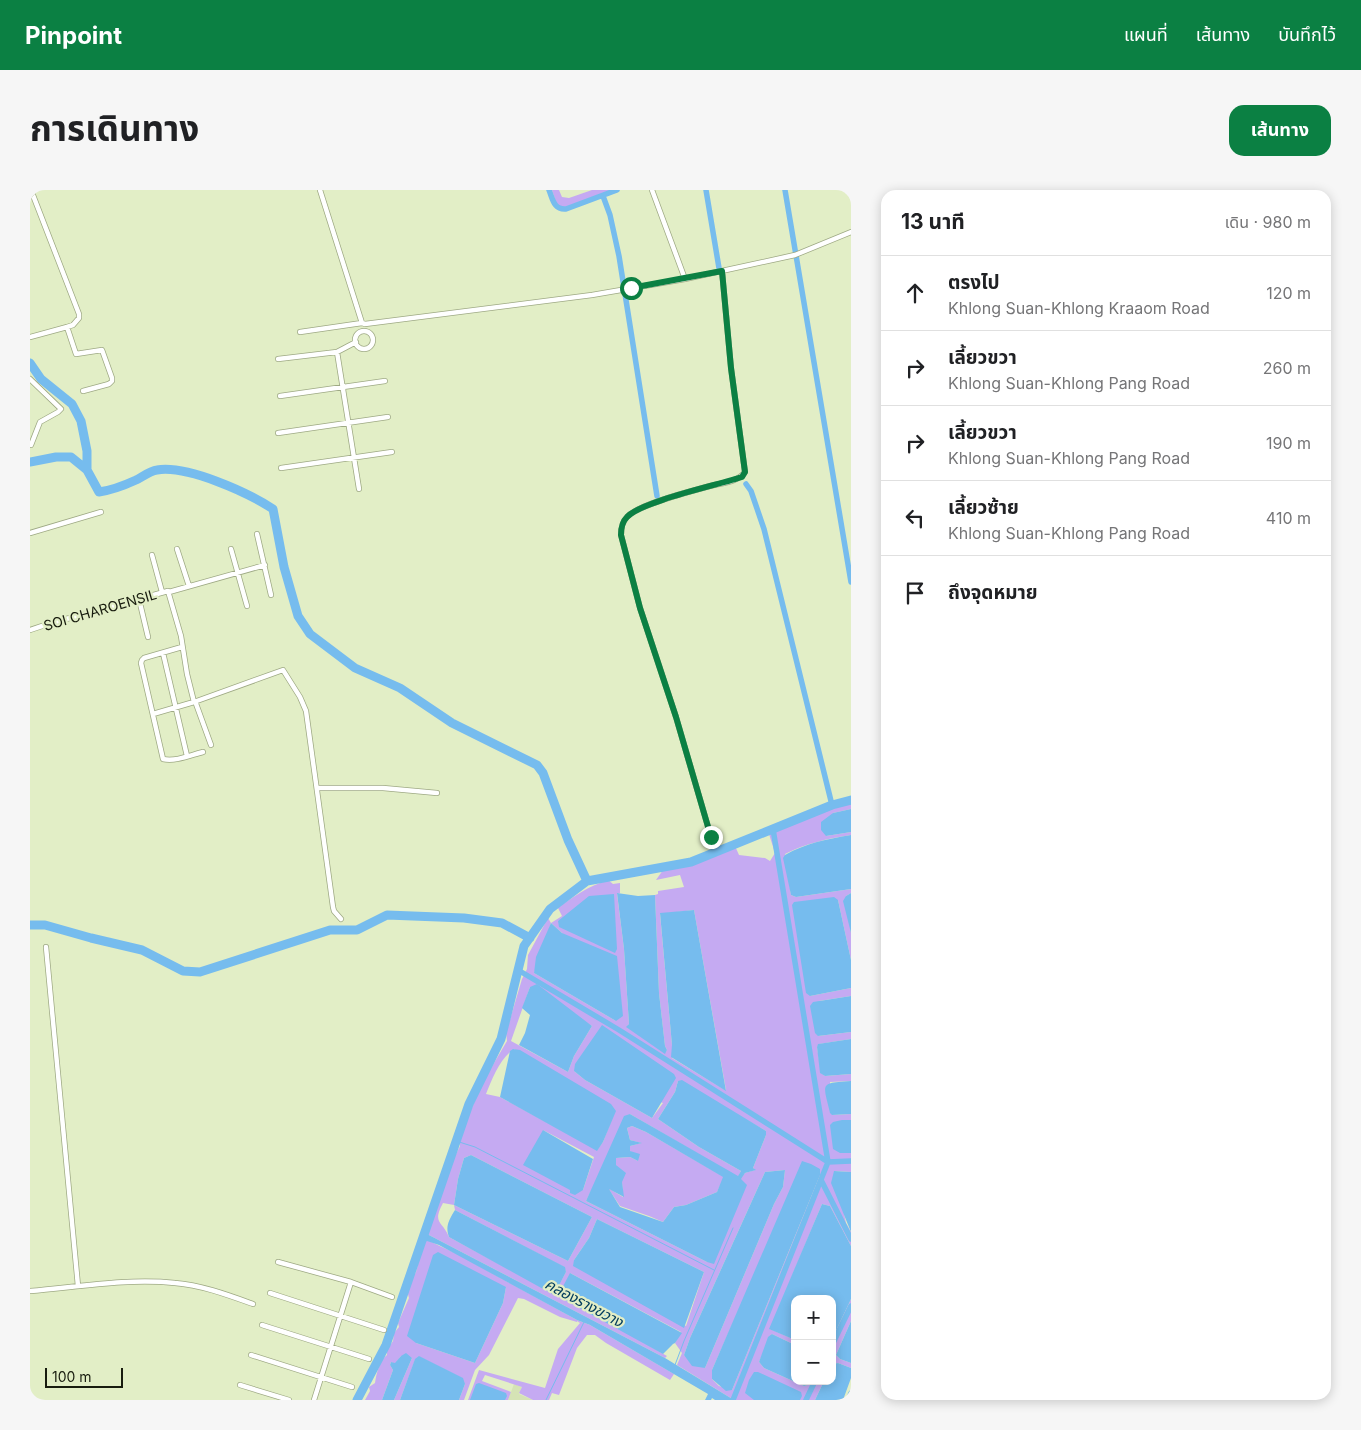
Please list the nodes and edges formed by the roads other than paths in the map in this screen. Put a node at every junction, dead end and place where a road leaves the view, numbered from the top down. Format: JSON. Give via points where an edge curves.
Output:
{"nodes":[{"id":1,"x":31,"y":190,"type":"edge"},
{"id":2,"x":320,"y":190,"type":"edge"},
{"id":3,"x":652,"y":190,"type":"edge"},
{"id":4,"x":851,"y":232,"type":"edge"},
{"id":5,"x":722,"y":271,"type":"junction"},
{"id":6,"x":685,"y":279,"type":"junction"},
{"id":7,"x":363,"y":323,"type":"junction"},
{"id":8,"x":66,"y":328,"type":"junction"},
{"id":9,"x":300,"y":332,"type":"dead end"},
{"id":10,"x":364,"y":332,"type":"junction"},
{"id":11,"x":30,"y":337,"type":"edge"},
{"id":12,"x":356,"y":342,"type":"junction"},
{"id":13,"x":337,"y":352,"type":"junction"},
{"id":14,"x":278,"y":359,"type":"dead end"},
{"id":15,"x":30,"y":379,"type":"edge"},
{"id":16,"x":385,"y":381,"type":"dead end"},
{"id":17,"x":341,"y":387,"type":"junction"},
{"id":18,"x":83,"y":391,"type":"dead end"},
{"id":19,"x":280,"y":396,"type":"dead end"},
{"id":20,"x":388,"y":417,"type":"dead end"},
{"id":21,"x":347,"y":423,"type":"junction"},
{"id":22,"x":278,"y":433,"type":"dead end"},
{"id":23,"x":31,"y":445,"type":"edge"},
{"id":24,"x":392,"y":452,"type":"dead end"},
{"id":25,"x":353,"y":457,"type":"junction"},
{"id":26,"x":281,"y":468,"type":"dead end"},
{"id":27,"x":358,"y":489,"type":"dead end"},
{"id":28,"x":100,"y":512,"type":"dead end"},
{"id":29,"x":30,"y":533,"type":"edge"},
{"id":30,"x":257,"y":534,"type":"dead end"},
{"id":31,"x":231,"y":548,"type":"dead end"},
{"id":32,"x":176,"y":550,"type":"dead end"},
{"id":33,"x":152,"y":555,"type":"dead end"},
{"id":34,"x":265,"y":565,"type":"junction"},
{"id":35,"x":238,"y":572,"type":"junction"},
{"id":36,"x":189,"y":586,"type":"junction"},
{"id":37,"x":162,"y":592,"type":"junction"},
{"id":38,"x":169,"y":592,"type":"junction"},
{"id":39,"x":271,"y":595,"type":"dead end"},
{"id":40,"x":139,"y":599,"type":"junction"},
{"id":41,"x":247,"y":606,"type":"dead end"},
{"id":42,"x":30,"y":630,"type":"edge"},
{"id":43,"x":148,"y":637,"type":"dead end"},
{"id":44,"x":182,"y":647,"type":"junction"},
{"id":45,"x":163,"y":653,"type":"junction"},
{"id":46,"x":195,"y":701,"type":"junction"},
{"id":47,"x":176,"y":708,"type":"junction"},
{"id":48,"x":153,"y":714,"type":"junction"},
{"id":49,"x":211,"y":745,"type":"dead end"},
{"id":50,"x":203,"y":752,"type":"dead end"},
{"id":51,"x":187,"y":756,"type":"junction"},
{"id":52,"x":318,"y":788,"type":"junction"},
{"id":53,"x":437,"y":793,"type":"dead end"},
{"id":54,"x":711,"y":837,"type":"dead end"},
{"id":55,"x":342,"y":919,"type":"dead end"},
{"id":56,"x":46,"y":948,"type":"dead end"},
{"id":57,"x":278,"y":1262,"type":"dead end"},
{"id":58,"x":351,"y":1282,"type":"junction"},
{"id":59,"x":78,"y":1286,"type":"junction"},
{"id":60,"x":30,"y":1291,"type":"edge"},
{"id":61,"x":270,"y":1294,"type":"dead end"},
{"id":62,"x":392,"y":1297,"type":"dead end"},
{"id":63,"x":253,"y":1304,"type":"dead end"},
{"id":64,"x":340,"y":1316,"type":"junction"},
{"id":65,"x":262,"y":1325,"type":"dead end"},
{"id":66,"x":384,"y":1330,"type":"dead end"},
{"id":67,"x":330,"y":1346,"type":"junction"},
{"id":68,"x":251,"y":1355,"type":"dead end"},
{"id":69,"x":369,"y":1359,"type":"dead end"},
{"id":70,"x":321,"y":1377,"type":"junction"},
{"id":71,"x":240,"y":1385,"type":"dead end"},
{"id":72,"x":352,"y":1386,"type":"dead end"},
{"id":73,"x":289,"y":1400,"type":"edge"},
{"id":74,"x":314,"y":1400,"type":"edge"}],
"edges":[{"from":1,"to":8,"type":"street","via":[[79,314],[78,321]]},
{"from":2,"to":7,"type":"street"},
{"from":3,"to":6,"type":"street"},
{"from":4,"to":5,"type":"street","via":[[804,252]]},
{"from":5,"to":6,"type":"street"},
{"from":5,"to":54,"type":"street","via":[[745,472],[742,477],[652,504],[627,517],[621,526],[640,608]]},
{"from":6,"to":7,"type":"street"},
{"from":7,"to":9,"type":"street"},
{"from":7,"to":10,"type":"street"},
{"from":8,"to":11,"type":"street"},
{"from":8,"to":18,"type":"street","via":[[76,354],[102,350],[112,378],[109,384]]},
{"from":10,"to":12,"type":"street","via":[[357,335]]},
{"from":10,"to":12,"type":"street","via":[[372,337],[371,346],[363,349]]},
{"from":12,"to":13,"type":"street"},
{"from":13,"to":14,"type":"street"},
{"from":13,"to":17,"type":"street"},
{"from":15,"to":23,"type":"street","via":[[61,409],[40,422]]},
{"from":16,"to":17,"type":"street"},
{"from":17,"to":19,"type":"street"},
{"from":17,"to":21,"type":"street"},
{"from":20,"to":21,"type":"street"},
{"from":21,"to":22,"type":"street"},
{"from":21,"to":25,"type":"street"},
{"from":24,"to":25,"type":"street"},
{"from":25,"to":26,"type":"street"},
{"from":25,"to":27,"type":"street"},
{"from":28,"to":29,"type":"street"},
{"from":30,"to":34,"type":"street"},
{"from":31,"to":35,"type":"street"},
{"from":32,"to":36,"type":"street"},
{"from":33,"to":37,"type":"street"},
{"from":34,"to":35,"type":"street","name":"SOI CHAROENSIL"},
{"from":34,"to":39,"type":"street"},
{"from":35,"to":36,"type":"street","name":"SOI CHAROENSIL"},
{"from":35,"to":41,"type":"street"},
{"from":36,"to":38,"type":"street","name":"SOI CHAROENSIL"},
{"from":37,"to":38,"type":"street","name":"SOI CHAROENSIL"},
{"from":37,"to":40,"type":"street","name":"SOI CHAROENSIL"},
{"from":38,"to":44,"type":"street","name":"SOI CHAROENSIL"},
{"from":40,"to":42,"type":"street","name":"SOI CHAROENSIL"},
{"from":40,"to":43,"type":"street"},
{"from":44,"to":45,"type":"street"},
{"from":44,"to":46,"type":"street","name":"SOI CHAROENSIL"},
{"from":45,"to":47,"type":"street"},
{"from":45,"to":48,"type":"street","via":[[141,661]]},
{"from":46,"to":47,"type":"street"},
{"from":46,"to":49,"type":"street","name":"SOI CHAROENSIL"},
{"from":46,"to":52,"type":"street","via":[[282,670],[305,705]]},
{"from":47,"to":48,"type":"street"},
{"from":47,"to":51,"type":"street"},
{"from":48,"to":51,"type":"street","via":[[163,758]]},
{"from":50,"to":51,"type":"street"},
{"from":52,"to":53,"type":"street","via":[[391,788]]},
{"from":52,"to":55,"type":"street","via":[[333,907]]},
{"from":56,"to":59,"type":"street"},
{"from":57,"to":58,"type":"street"},
{"from":58,"to":62,"type":"street"},
{"from":58,"to":64,"type":"street"},
{"from":59,"to":60,"type":"street"},
{"from":59,"to":63,"type":"street","via":[[174,1282]]},
{"from":61,"to":64,"type":"street"},
{"from":64,"to":66,"type":"street"},
{"from":64,"to":67,"type":"street"},
{"from":65,"to":67,"type":"street"},
{"from":67,"to":69,"type":"street"},
{"from":67,"to":70,"type":"street"},
{"from":68,"to":70,"type":"street"},
{"from":70,"to":72,"type":"street"},
{"from":70,"to":74,"type":"street"},
{"from":71,"to":73,"type":"street"}]}
